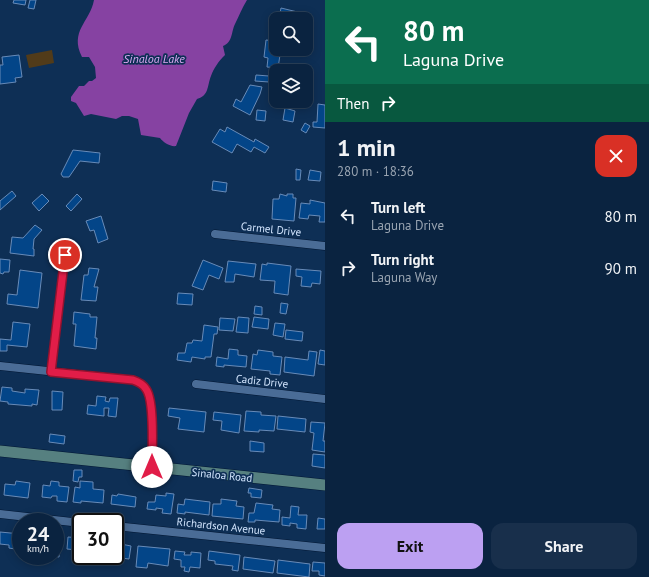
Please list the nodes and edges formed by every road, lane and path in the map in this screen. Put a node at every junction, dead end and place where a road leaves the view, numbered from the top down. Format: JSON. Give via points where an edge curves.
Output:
{"nodes":[{"id":1,"x":215,"y":234,"type":"dead end"},
{"id":2,"x":325,"y":246,"type":"edge"},
{"id":3,"x":65,"y":255,"type":"dead end"},
{"id":4,"x":0,"y":366,"type":"edge"},
{"id":5,"x":51,"y":372,"type":"junction"},
{"id":6,"x":196,"y":384,"type":"dead end"},
{"id":7,"x":325,"y":399,"type":"edge"},
{"id":8,"x":0,"y":451,"type":"edge"},
{"id":9,"x":152,"y":467,"type":"junction"},
{"id":10,"x":325,"y":486,"type":"edge"},
{"id":11,"x":0,"y":514,"type":"edge"},
{"id":12,"x":72,"y":522,"type":"edge"},
{"id":13,"x":124,"y":527,"type":"edge"},
{"id":14,"x":325,"y":548,"type":"edge"}],
"edges":[{"from":1,"to":2,"type":"street","name":"Carmel Drive"},
{"from":3,"to":5,"type":"street"},
{"from":4,"to":5,"type":"street"},
{"from":5,"to":9,"type":"street","via":[[133,380],[144,385],[149,395],[152,418]]},
{"from":6,"to":7,"type":"street","name":"Cadiz Drive"},
{"from":8,"to":9,"type":"street","name":"Sinaloa Road"},
{"from":9,"to":10,"type":"street","name":"Sinaloa Road"},
{"from":11,"to":12,"type":"street"},
{"from":13,"to":14,"type":"street","name":"Richardson Avenue"}]}
